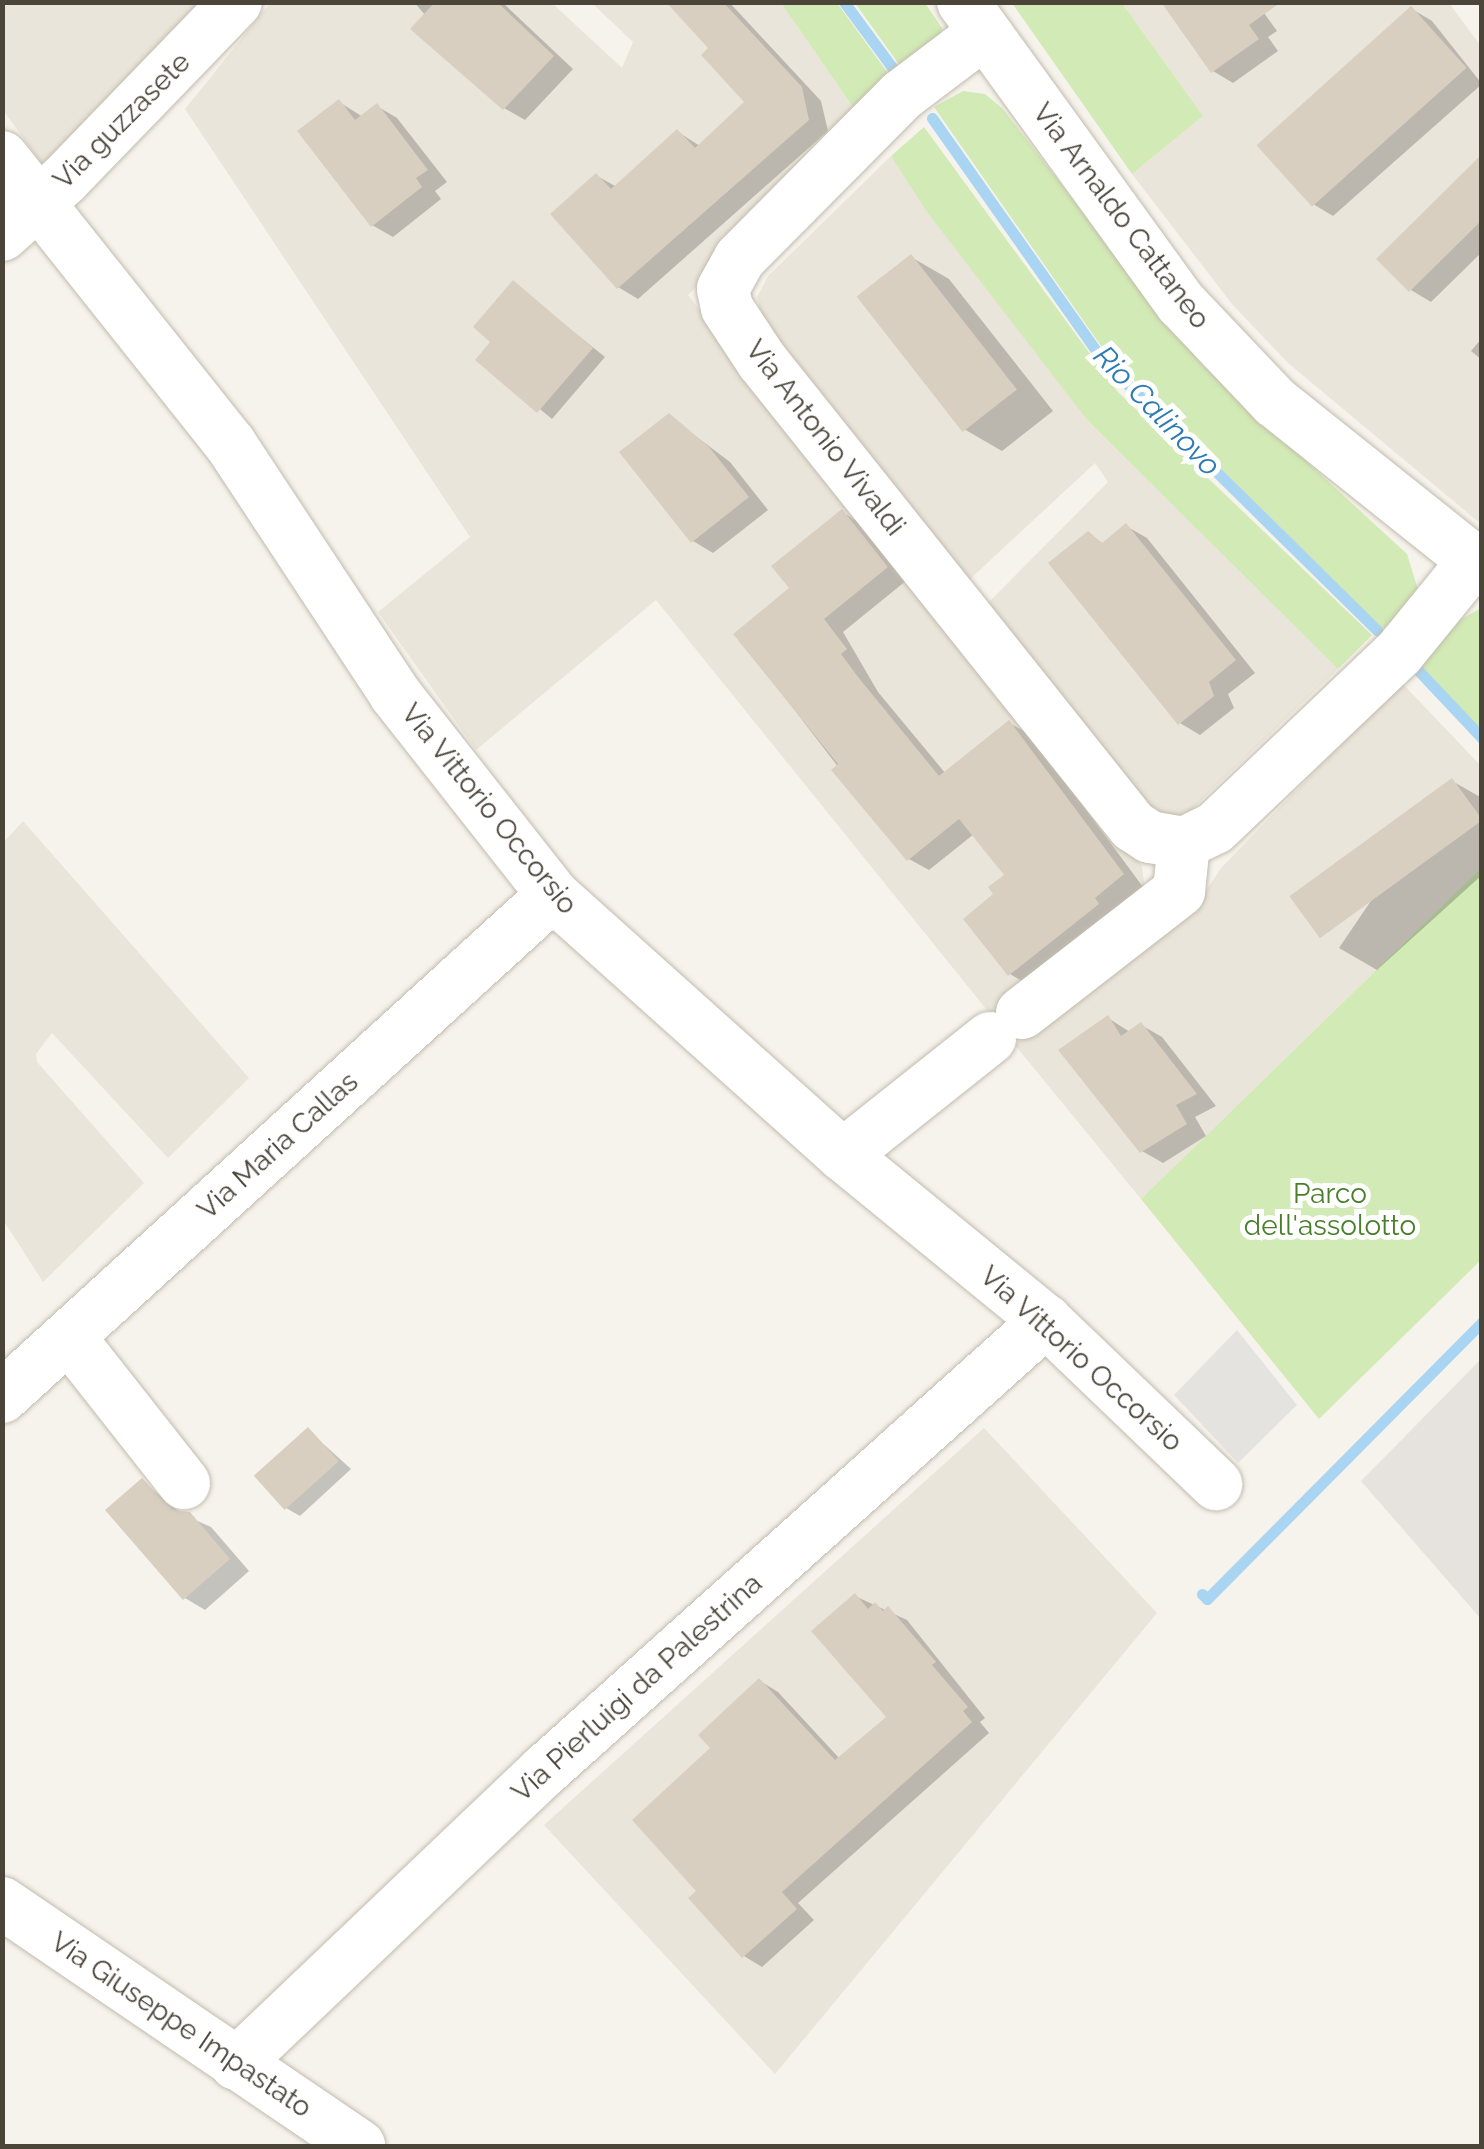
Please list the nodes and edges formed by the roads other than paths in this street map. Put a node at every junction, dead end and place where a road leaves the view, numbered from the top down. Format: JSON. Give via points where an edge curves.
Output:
{"nodes":[{"id":1,"x":236,"y":2,"type":"edge"},
{"id":2,"x":973,"y":18,"type":"edge"},
{"id":3,"x":2,"y":157,"type":"edge"},
{"id":4,"x":21,"y":219,"type":"edge"},
{"id":5,"x":1478,"y":564,"type":"edge"},
{"id":6,"x":1184,"y":842,"type":"junction"},
{"id":7,"x":553,"y":895,"type":"junction"},
{"id":8,"x":843,"y":1155,"type":"junction"},
{"id":9,"x":1046,"y":1320,"type":"junction"},
{"id":10,"x":69,"y":1336,"type":"junction"},
{"id":11,"x":2,"y":1397,"type":"edge"},
{"id":12,"x":184,"y":1483,"type":"dead end"},
{"id":13,"x":1216,"y":1484,"type":"dead end"},
{"id":14,"x":2,"y":1903,"type":"edge"},
{"id":15,"x":236,"y":2064,"type":"junction"},
{"id":16,"x":359,"y":2146,"type":"edge"}],
"edges":[{"from":1,"to":4,"type":"street","name":"Via guzzasete"},
{"from":2,"to":5,"type":"street","name":"Via Arnaldo Cattaneo","via":[[1182,304],[1275,402]]},
{"from":2,"to":6,"type":"street","name":"Via Antonio Vivaldi","via":[[740,258],[726,275],[726,308],[762,362],[1133,826],[1150,837]]},
{"from":3,"to":4,"type":"street","name":"Via Vittorio Occorsio"},
{"from":4,"to":7,"type":"street","name":"Via Vittorio Occorsio","via":[[231,445],[395,694]]},
{"from":5,"to":6,"type":"street","via":[[1399,652],[1215,828]]},
{"from":6,"to":8,"type":"street","via":[[1179,891]]},
{"from":7,"to":8,"type":"street","name":"Via Vittorio Occorsio"},
{"from":7,"to":10,"type":"street","name":"Via Maria Callas"},
{"from":8,"to":9,"type":"street","name":"Via Vittorio Occorsio"},
{"from":9,"to":13,"type":"street","name":"Via Vittorio Occorsio"},
{"from":9,"to":15,"type":"street","name":"Via Pierluigi da Palestrina","via":[[545,1770]]},
{"from":10,"to":11,"type":"street","name":"Via Maria Callas"},
{"from":10,"to":12,"type":"street"},
{"from":14,"to":15,"type":"street","name":"Via Giuseppe Impastato"},
{"from":15,"to":16,"type":"street","name":"Via Giuseppe Impastato"}]}
